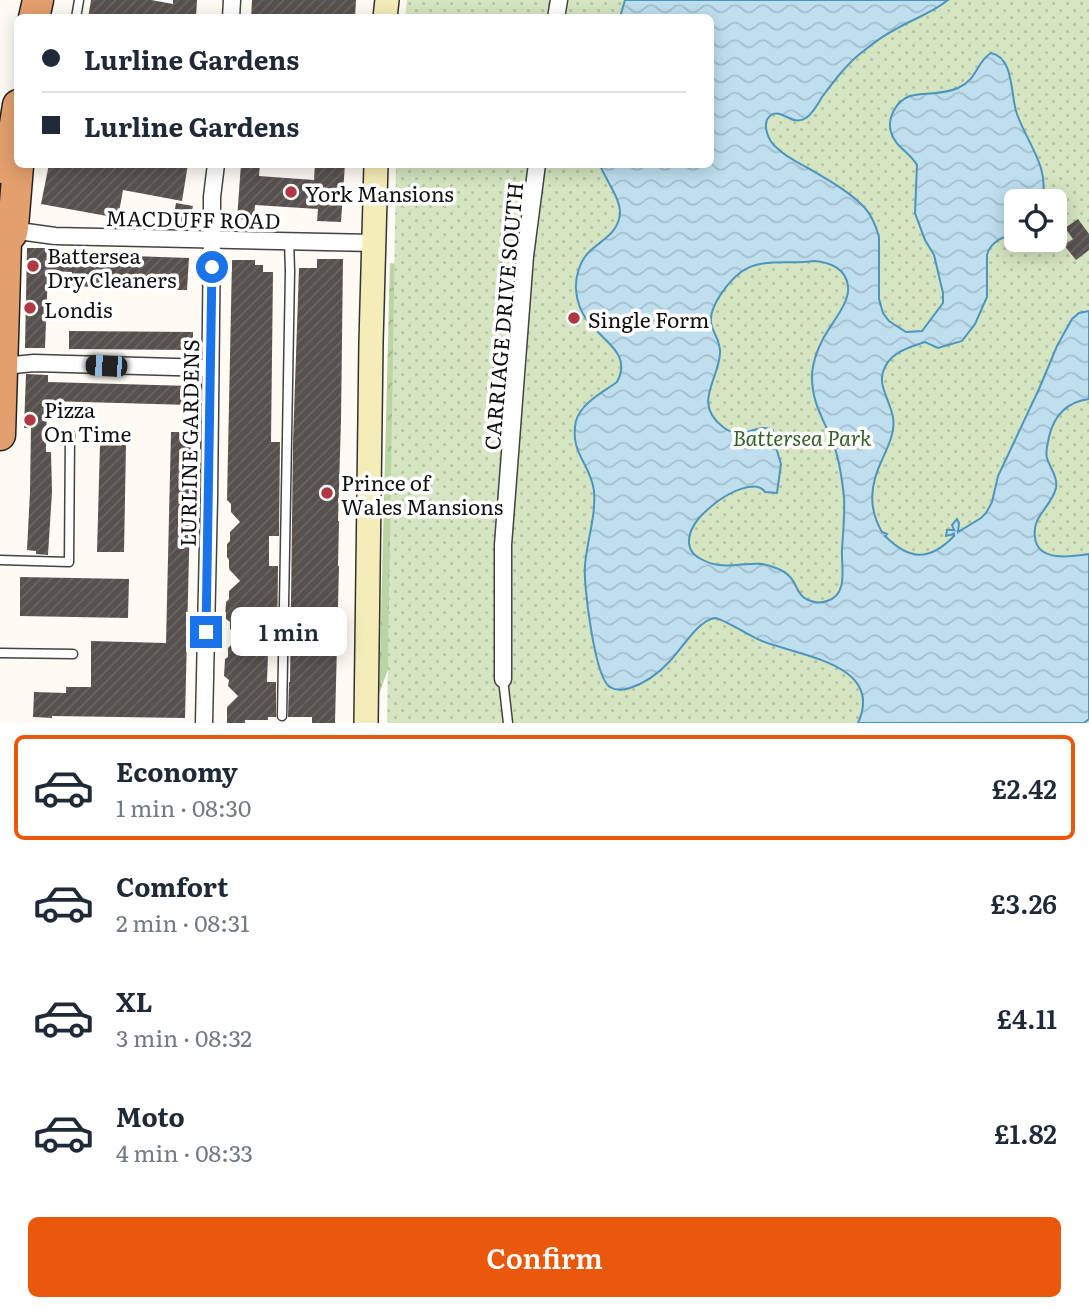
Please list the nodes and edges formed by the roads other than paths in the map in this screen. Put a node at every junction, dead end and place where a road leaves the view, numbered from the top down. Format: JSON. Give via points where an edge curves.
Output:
{"nodes":[{"id":1,"x":14,"y":127,"type":"edge"},
{"id":2,"x":10,"y":149,"type":"edge"},
{"id":3,"x":18,"y":168,"type":"edge"},
{"id":4,"x":216,"y":168,"type":"edge"},
{"id":5,"x":376,"y":168,"type":"edge"},
{"id":6,"x":537,"y":168,"type":"edge"},
{"id":7,"x":6,"y":236,"type":"edge"},
{"id":8,"x":212,"y":239,"type":"junction"},
{"id":9,"x":289,"y":240,"type":"junction"},
{"id":10,"x":373,"y":243,"type":"junction"},
{"id":11,"x":2,"y":304,"type":"edge"},
{"id":12,"x":3,"y":366,"type":"junction"},
{"id":13,"x":211,"y":368,"type":"junction"},
{"id":14,"x":70,"y":434,"type":"dead end"},
{"id":15,"x":0,"y":435,"type":"edge"},
{"id":16,"x":0,"y":559,"type":"edge"},
{"id":17,"x":0,"y":653,"type":"edge"},
{"id":18,"x":73,"y":654,"type":"dead end"},
{"id":19,"x":503,"y":679,"type":"joint"},
{"id":20,"x":282,"y":716,"type":"dead end"},
{"id":21,"x":204,"y":723,"type":"edge"},
{"id":22,"x":366,"y":723,"type":"edge"},
{"id":23,"x":509,"y":723,"type":"edge"}],
"edges":[{"from":1,"to":2,"type":"highway"},
{"from":3,"to":7,"type":"highway"},
{"from":4,"to":8,"type":"street","name":"LURLINE GARDENS"},
{"from":5,"to":10,"type":"street"},
{"from":6,"to":19,"type":"street","name":"CARRIAGE DRIVE SOUTH","via":[[502,545]]},
{"from":7,"to":8,"type":"street","name":"MACDUFF ROAD","via":[[26,232]]},
{"from":7,"to":11,"type":"highway"},
{"from":8,"to":9,"type":"street","name":"MACDUFF ROAD"},
{"from":8,"to":13,"type":"street","name":"LURLINE GARDENS"},
{"from":9,"to":10,"type":"street","name":"MACDUFF ROAD"},
{"from":9,"to":20,"type":"lane"},
{"from":10,"to":22,"type":"street"},
{"from":11,"to":12,"type":"highway"},
{"from":12,"to":13,"type":"street"},
{"from":12,"to":15,"type":"highway"},
{"from":13,"to":21,"type":"street","name":"LURLINE GARDENS"},
{"from":14,"to":16,"type":"lane","via":[[69,562]]},
{"from":17,"to":18,"type":"lane"},
{"from":19,"to":23,"type":"lane","name":"CARRIAGE DRIVE SOUTH"}]}
